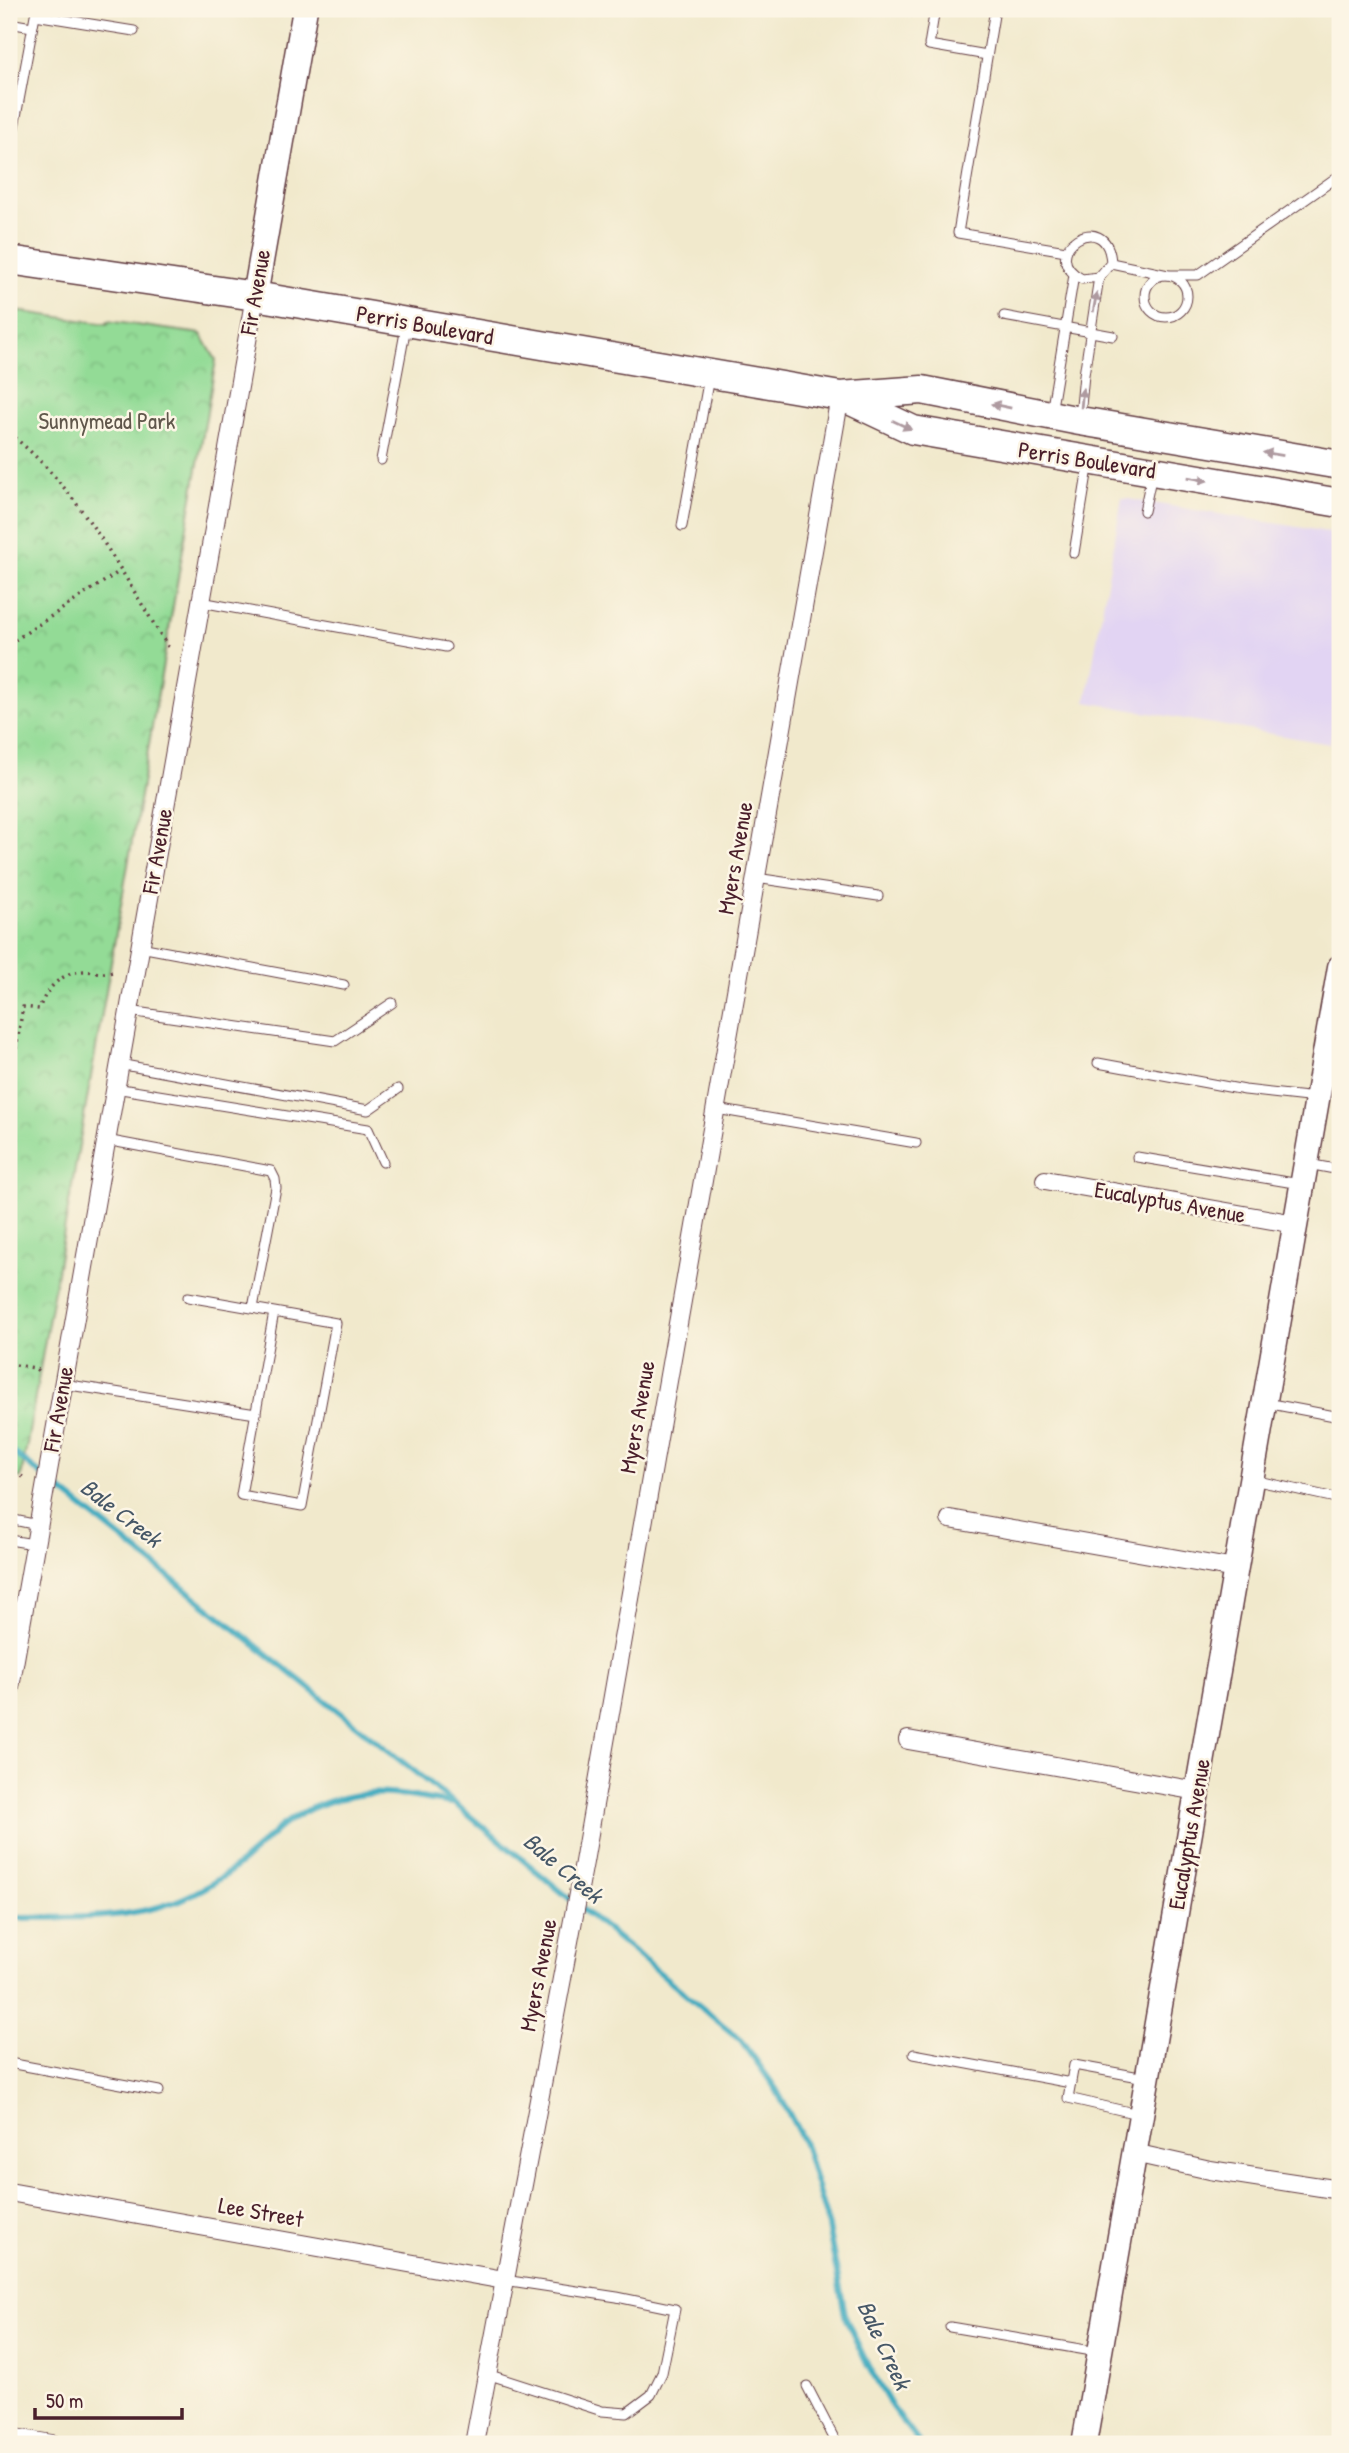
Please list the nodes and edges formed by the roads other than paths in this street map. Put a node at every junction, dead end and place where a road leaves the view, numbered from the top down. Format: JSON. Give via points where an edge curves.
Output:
{"nodes":[{"id":1,"x":305,"y":9,"type":"edge"},
{"id":2,"x":935,"y":9,"type":"edge"},
{"id":3,"x":995,"y":9,"type":"edge"},
{"id":4,"x":9,"y":23,"type":"edge"},
{"id":5,"x":32,"y":27,"type":"junction"},
{"id":6,"x":134,"y":31,"type":"dead end"},
{"id":7,"x":987,"y":55,"type":"junction"},
{"id":8,"x":9,"y":151,"type":"edge"},
{"id":9,"x":1340,"y":175,"type":"edge"},
{"id":10,"x":1066,"y":251,"type":"junction"},
{"id":11,"x":9,"y":260,"type":"edge"},
{"id":12,"x":1111,"y":263,"type":"junction"},
{"id":13,"x":1074,"y":275,"type":"junction"},
{"id":14,"x":1168,"y":275,"type":"junction"},
{"id":15,"x":1099,"y":277,"type":"junction"},
{"id":16,"x":255,"y":296,"type":"junction"},
{"id":17,"x":1004,"y":316,"type":"dead end"},
{"id":18,"x":407,"y":322,"type":"junction"},
{"id":19,"x":1065,"y":327,"type":"junction"},
{"id":20,"x":1090,"y":332,"type":"junction"},
{"id":21,"x":1113,"y":336,"type":"dead end"},
{"id":22,"x":710,"y":374,"type":"junction"},
{"id":23,"x":840,"y":396,"type":"junction"},
{"id":24,"x":1051,"y":415,"type":"junction"},
{"id":25,"x":1080,"y":421,"type":"junction"},
{"id":26,"x":381,"y":460,"type":"dead end"},
{"id":27,"x":1089,"y":461,"type":"junction"},
{"id":28,"x":1340,"y":465,"type":"edge"},
{"id":29,"x":1152,"y":471,"type":"junction"},
{"id":30,"x":1340,"y":503,"type":"edge"},
{"id":31,"x":1144,"y":510,"type":"dead end"},
{"id":32,"x":682,"y":527,"type":"dead end"},
{"id":33,"x":1074,"y":553,"type":"dead end"},
{"id":34,"x":201,"y":602,"type":"junction"},
{"id":35,"x":446,"y":647,"type":"dead end"},
{"id":36,"x":756,"y":878,"type":"junction"},
{"id":37,"x":878,"y":896,"type":"dead end"},
{"id":38,"x":140,"y":947,"type":"junction"},
{"id":39,"x":1340,"y":967,"type":"edge"},
{"id":40,"x":344,"y":985,"type":"dead end"},
{"id":41,"x":392,"y":1003,"type":"dead end"},
{"id":42,"x":128,"y":1011,"type":"junction"},
{"id":43,"x":1098,"y":1063,"type":"dead end"},
{"id":44,"x":119,"y":1064,"type":"junction"},
{"id":45,"x":115,"y":1088,"type":"junction"},
{"id":46,"x":398,"y":1089,"type":"dead end"},
{"id":47,"x":1317,"y":1098,"type":"junction"},
{"id":48,"x":716,"y":1109,"type":"junction"},
{"id":49,"x":106,"y":1140,"type":"junction"},
{"id":50,"x":916,"y":1143,"type":"dead end"},
{"id":51,"x":1137,"y":1157,"type":"dead end"},
{"id":52,"x":383,"y":1162,"type":"dead end"},
{"id":53,"x":1340,"y":1170,"type":"edge"},
{"id":54,"x":1304,"y":1174,"type":"junction"},
{"id":55,"x":1045,"y":1180,"type":"dead end"},
{"id":56,"x":1295,"y":1224,"type":"junction"},
{"id":57,"x":188,"y":1297,"type":"dead end"},
{"id":58,"x":253,"y":1308,"type":"junction"},
{"id":59,"x":274,"y":1312,"type":"junction"},
{"id":60,"x":63,"y":1384,"type":"junction"},
{"id":61,"x":1264,"y":1402,"type":"junction"},
{"id":62,"x":256,"y":1414,"type":"junction"},
{"id":63,"x":1340,"y":1416,"type":"edge"},
{"id":64,"x":1251,"y":1480,"type":"junction"},
{"id":65,"x":1340,"y":1499,"type":"edge"},
{"id":66,"x":9,"y":1519,"type":"edge"},
{"id":67,"x":950,"y":1519,"type":"dead end"},
{"id":68,"x":38,"y":1525,"type":"junction"},
{"id":69,"x":9,"y":1540,"type":"edge"},
{"id":70,"x":34,"y":1544,"type":"junction"},
{"id":71,"x":1235,"y":1569,"type":"junction"},
{"id":72,"x":9,"y":1693,"type":"edge"},
{"id":73,"x":908,"y":1740,"type":"dead end"},
{"id":74,"x":1197,"y":1791,"type":"junction"},
{"id":75,"x":914,"y":2054,"type":"dead end"},
{"id":76,"x":9,"y":2063,"type":"edge"},
{"id":77,"x":1147,"y":2078,"type":"junction"},
{"id":78,"x":1070,"y":2083,"type":"junction"},
{"id":79,"x":159,"y":2091,"type":"dead end"},
{"id":80,"x":1140,"y":2115,"type":"junction"},
{"id":81,"x":1134,"y":2153,"type":"junction"},
{"id":82,"x":1340,"y":2190,"type":"edge"},
{"id":83,"x":9,"y":2192,"type":"edge"},
{"id":84,"x":504,"y":2280,"type":"junction"},
{"id":85,"x":950,"y":2327,"type":"dead end"},
{"id":86,"x":1100,"y":2352,"type":"junction"},
{"id":87,"x":487,"y":2374,"type":"junction"},
{"id":88,"x":807,"y":2386,"type":"dead end"},
{"id":89,"x":9,"y":2437,"type":"edge"},
{"id":90,"x":52,"y":2444,"type":"edge"},
{"id":91,"x":474,"y":2444,"type":"edge"},
{"id":92,"x":838,"y":2444,"type":"edge"},
{"id":93,"x":1084,"y":2444,"type":"edge"}],
"edges":[{"from":1,"to":16,"type":"street","name":"Fir Avenue"},
{"from":2,"to":7,"type":"lane","via":[[929,45]]},
{"from":3,"to":7,"type":"lane"},
{"from":4,"to":5,"type":"lane"},
{"from":5,"to":6,"type":"lane","via":[[34,15]]},
{"from":5,"to":8,"type":"lane"},
{"from":7,"to":10,"type":"lane","via":[[958,233]]},
{"from":9,"to":14,"type":"lane","via":[[1198,275]]},
{"from":10,"to":12,"type":"lane","via":[[1077,238],[1094,235],[1108,246]]},
{"from":10,"to":13,"type":"lane"},
{"from":11,"to":16,"type":"main road","name":"Perris Boulevard"},
{"from":12,"to":14,"type":"lane"},
{"from":12,"to":15,"type":"lane"},
{"from":13,"to":15,"type":"lane","via":[[1091,280]]},
{"from":13,"to":19,"type":"lane"},
{"from":14,"to":14,"type":"lane","via":[[1153,280],[1145,295],[1150,310],[1164,318],[1180,313],[1188,298],[1183,283]]},
{"from":20,"to":15,"type":"lane","one_way":true},
{"from":16,"to":18,"type":"main road","name":"Perris Boulevard"},
{"from":16,"to":34,"type":"street","name":"Fir Avenue"},
{"from":17,"to":19,"type":"lane"},
{"from":18,"to":22,"type":"main road","name":"Perris Boulevard"},
{"from":18,"to":26,"type":"lane"},
{"from":19,"to":20,"type":"lane"},
{"from":19,"to":24,"type":"lane"},
{"from":20,"to":21,"type":"lane"},
{"from":25,"to":20,"type":"lane","one_way":true},
{"from":22,"to":23,"type":"main road","name":"Perris Boulevard"},
{"from":22,"to":32,"type":"lane"},
{"from":24,"to":23,"type":"main road","name":"Perris Boulevard","one_way":true,"via":[[922,390]]},
{"from":23,"to":27,"type":"main road","name":"Perris Boulevard","one_way":true,"via":[[913,430]]},
{"from":23,"to":36,"type":"street","name":"Myers Avenue"},
{"from":24,"to":25,"type":"main road","name":"Perris Boulevard"},
{"from":28,"to":25,"type":"main road","name":"Perris Boulevard","one_way":true},
{"from":27,"to":29,"type":"main road","name":"Perris Boulevard"},
{"from":27,"to":33,"type":"lane"},
{"from":29,"to":30,"type":"main road","name":"Perris Boulevard","one_way":true},
{"from":29,"to":31,"type":"lane"},
{"from":34,"to":35,"type":"lane"},
{"from":34,"to":38,"type":"street","name":"Fir Avenue"},
{"from":36,"to":37,"type":"lane"},
{"from":36,"to":48,"type":"street","name":"Myers Avenue"},
{"from":38,"to":40,"type":"lane"},
{"from":38,"to":42,"type":"street","name":"Fir Avenue"},
{"from":39,"to":47,"type":"street","name":"Eucalyptus Avenue","via":[[1330,1048]]},
{"from":41,"to":42,"type":"lane","via":[[335,1041]]},
{"from":42,"to":44,"type":"street","name":"Fir Avenue"},
{"from":43,"to":47,"type":"lane"},
{"from":44,"to":45,"type":"street","name":"Fir Avenue"},
{"from":44,"to":46,"type":"lane","via":[[368,1110]]},
{"from":45,"to":49,"type":"street","name":"Fir Avenue"},
{"from":45,"to":52,"type":"lane","via":[[368,1129]]},
{"from":47,"to":54,"type":"street","name":"Eucalyptus Avenue"},
{"from":48,"to":50,"type":"lane"},
{"from":48,"to":84,"type":"street","name":"Myers Avenue","via":[[572,1931]]},
{"from":49,"to":58,"type":"lane","via":[[271,1171],[276,1188]]},
{"from":49,"to":60,"type":"street","name":"Fir Avenue"},
{"from":51,"to":54,"type":"lane"},
{"from":53,"to":54,"type":"lane"},
{"from":54,"to":56,"type":"street","name":"Eucalyptus Avenue"},
{"from":55,"to":56,"type":"street","name":"Eucalyptus Avenue"},
{"from":56,"to":61,"type":"street","name":"Eucalyptus Avenue"},
{"from":57,"to":58,"type":"lane"},
{"from":58,"to":59,"type":"lane"},
{"from":59,"to":62,"type":"lane"},
{"from":59,"to":62,"type":"lane","via":[[335,1323],[302,1507],[241,1495]]},
{"from":60,"to":62,"type":"lane"},
{"from":60,"to":68,"type":"street","name":"Fir Avenue"},
{"from":61,"to":63,"type":"lane"},
{"from":61,"to":64,"type":"street","name":"Eucalyptus Avenue"},
{"from":64,"to":65,"type":"lane"},
{"from":64,"to":71,"type":"street","name":"Eucalyptus Avenue"},
{"from":66,"to":68,"type":"lane"},
{"from":67,"to":71,"type":"street"},
{"from":68,"to":70,"type":"street","name":"Fir Avenue"},
{"from":69,"to":70,"type":"lane"},
{"from":70,"to":72,"type":"street","name":"Fir Avenue"},
{"from":71,"to":74,"type":"street","name":"Eucalyptus Avenue"},
{"from":73,"to":74,"type":"street"},
{"from":74,"to":77,"type":"street","name":"Eucalyptus Avenue"},
{"from":75,"to":78,"type":"lane"},
{"from":76,"to":79,"type":"lane"},
{"from":77,"to":78,"type":"lane","via":[[1074,2065]]},
{"from":77,"to":80,"type":"street","name":"Eucalyptus Avenue"},
{"from":78,"to":80,"type":"lane","via":[[1068,2098]]},
{"from":80,"to":81,"type":"street","name":"Eucalyptus Avenue"},
{"from":81,"to":82,"type":"street"},
{"from":81,"to":86,"type":"street","name":"Eucalyptus Avenue"},
{"from":83,"to":84,"type":"street","name":"Lee Street"},
{"from":84,"to":87,"type":"street","name":"Myers Avenue"},
{"from":84,"to":87,"type":"lane","via":[[675,2309],[662,2373],[651,2395],[627,2413],[602,2411]]},
{"from":85,"to":86,"type":"lane"},
{"from":86,"to":93,"type":"street","name":"Eucalyptus Avenue"},
{"from":87,"to":91,"type":"street","name":"Myers Avenue"},
{"from":88,"to":92,"type":"lane"},
{"from":89,"to":90,"type":"street"}]}
